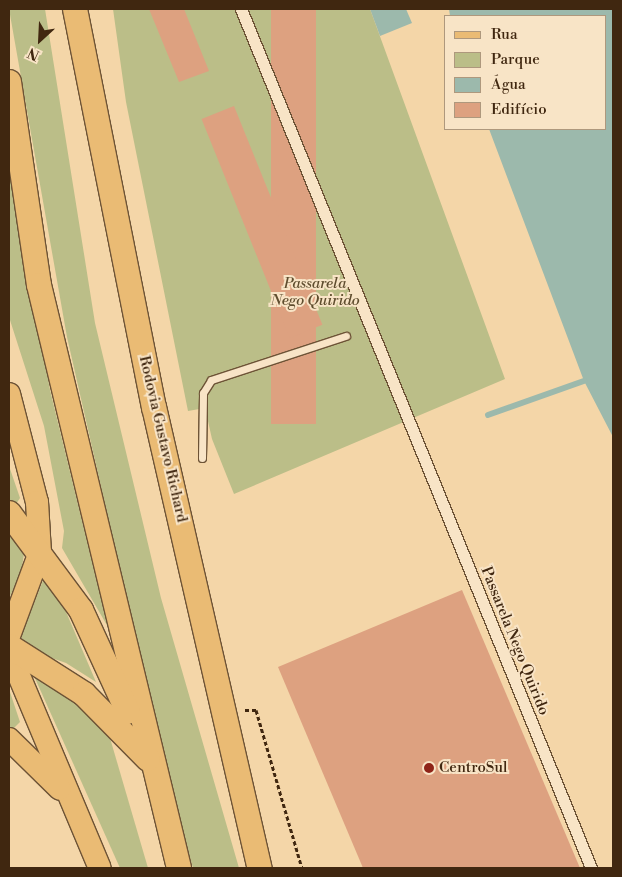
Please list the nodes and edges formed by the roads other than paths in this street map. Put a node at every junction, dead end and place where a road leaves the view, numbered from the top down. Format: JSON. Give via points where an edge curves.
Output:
{"nodes":[{"id":1,"x":75,"y":9,"type":"edge"},
{"id":2,"x":241,"y":9,"type":"edge"},
{"id":3,"x":9,"y":82,"type":"edge"},
{"id":4,"x":346,"y":336,"type":"dead end"},
{"id":5,"x":9,"y":394,"type":"edge"},
{"id":6,"x":202,"y":458,"type":"dead end"},
{"id":7,"x":9,"y":513,"type":"edge"},
{"id":8,"x":40,"y":552,"type":"junction"},
{"id":9,"x":9,"y":636,"type":"edge"},
{"id":10,"x":9,"y":646,"type":"edge"},
{"id":11,"x":9,"y":652,"type":"edge"},
{"id":12,"x":9,"y":739,"type":"edge"},
{"id":13,"x":150,"y":763,"type":"junction"},
{"id":14,"x":76,"y":812,"type":"junction"},
{"id":15,"x":100,"y":868,"type":"edge"},
{"id":16,"x":179,"y":868,"type":"edge"},
{"id":17,"x":260,"y":868,"type":"edge"},
{"id":18,"x":591,"y":868,"type":"edge"}],
"edges":[{"from":1,"to":17,"type":"highway","name":"Rodovia Gustavo Richard","via":[[154,407]]},
{"from":2,"to":18,"type":"street","name":"Passarela Nego Quirido"},
{"from":3,"to":13,"type":"highway","via":[[39,285]]},
{"from":4,"to":6,"type":"lane","via":[[211,380],[203,392]]},
{"from":5,"to":8,"type":"main road","via":[[36,502]]},
{"from":7,"to":8,"type":"highway"},
{"from":8,"to":9,"type":"main road"},
{"from":8,"to":13,"type":"highway","via":[[81,610]]},
{"from":10,"to":13,"type":"highway","via":[[84,694]]},
{"from":11,"to":14,"type":"main road"},
{"from":12,"to":14,"type":"main road","via":[[35,761]]},
{"from":13,"to":16,"type":"highway"},
{"from":14,"to":15,"type":"main road"}]}
